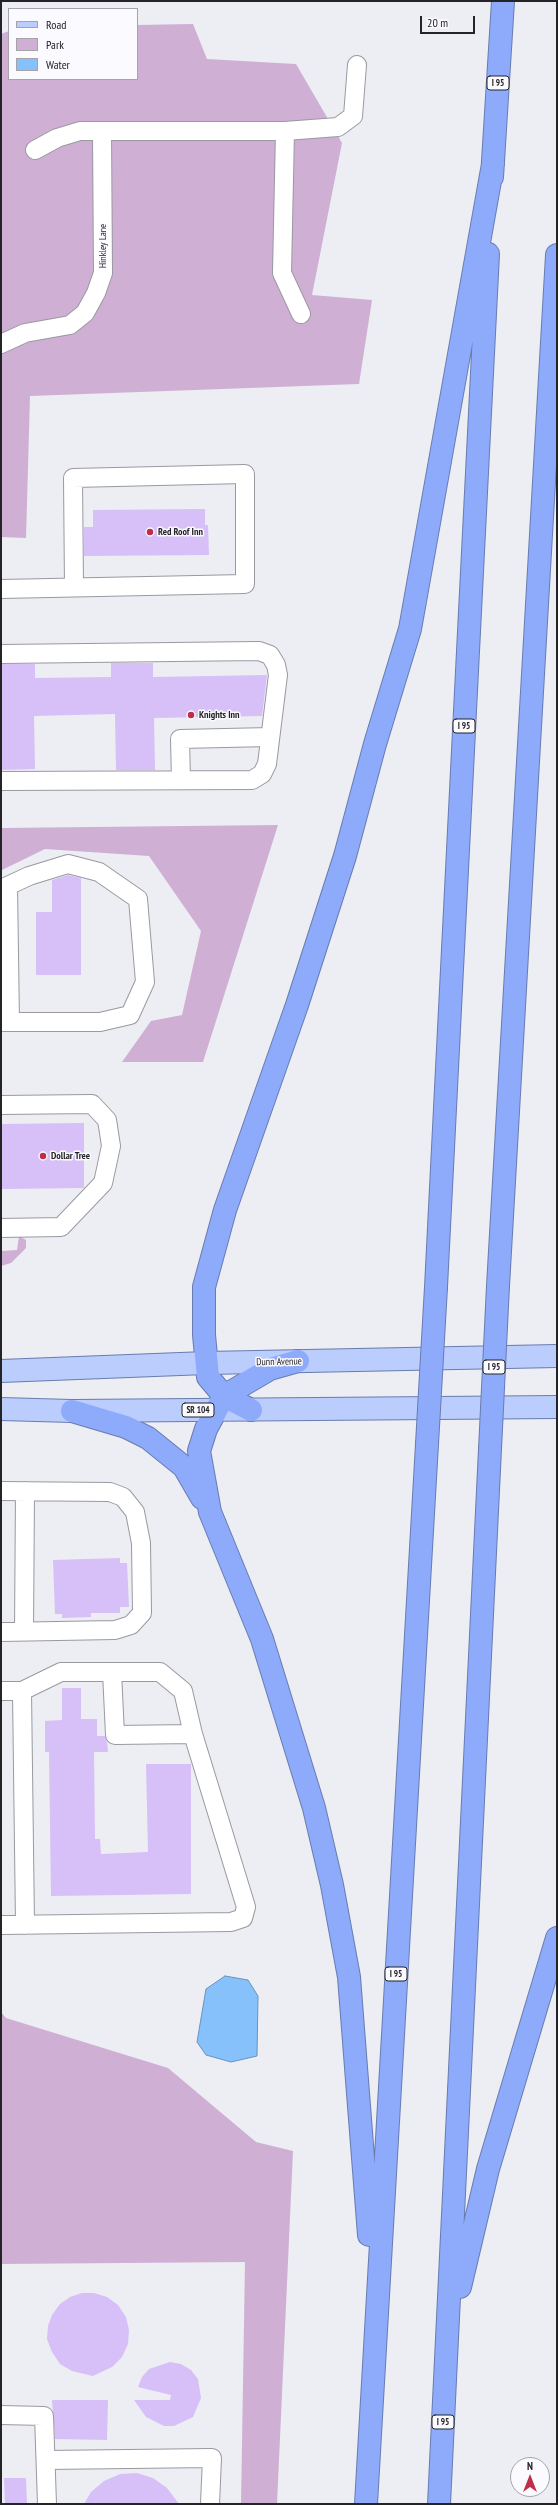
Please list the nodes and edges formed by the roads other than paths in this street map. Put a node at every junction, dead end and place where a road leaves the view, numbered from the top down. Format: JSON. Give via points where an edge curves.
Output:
{"nodes":[{"id":1,"x":503,"y":1,"type":"edge"},
{"id":2,"x":357,"y":65,"type":"dead end"},
{"id":3,"x":285,"y":131,"type":"junction"},
{"id":4,"x":102,"y":132,"type":"junction"},
{"id":5,"x":35,"y":150,"type":"dead end"},
{"id":6,"x":493,"y":164,"type":"junction"},
{"id":7,"x":557,"y":255,"type":"edge"},
{"id":8,"x":301,"y":314,"type":"dead end"},
{"id":9,"x":1,"y":344,"type":"edge"},
{"id":10,"x":74,"y":587,"type":"junction"},
{"id":11,"x":1,"y":589,"type":"edge"},
{"id":12,"x":1,"y":654,"type":"edge"},
{"id":13,"x":270,"y":737,"type":"junction"},
{"id":14,"x":181,"y":780,"type":"junction"},
{"id":15,"x":1,"y":781,"type":"edge"},
{"id":16,"x":4,"y":887,"type":"edge"},
{"id":17,"x":5,"y":1022,"type":"edge"},
{"id":18,"x":1,"y":1105,"type":"edge"},
{"id":19,"x":1,"y":1228,"type":"edge"},
{"id":20,"x":557,"y":1356,"type":"edge"},
{"id":21,"x":298,"y":1361,"type":"junction"},
{"id":22,"x":206,"y":1363,"type":"junction"},
{"id":23,"x":1,"y":1371,"type":"edge"},
{"id":24,"x":220,"y":1403,"type":"junction"},
{"id":25,"x":557,"y":1407,"type":"edge"},
{"id":26,"x":1,"y":1409,"type":"edge"},
{"id":27,"x":251,"y":1410,"type":"joint"},
{"id":28,"x":72,"y":1412,"type":"junction"},
{"id":29,"x":1,"y":1491,"type":"edge"},
{"id":30,"x":25,"y":1491,"type":"junction"},
{"id":31,"x":210,"y":1512,"type":"junction"},
{"id":32,"x":24,"y":1631,"type":"junction"},
{"id":33,"x":1,"y":1632,"type":"edge"},
{"id":34,"x":112,"y":1672,"type":"junction"},
{"id":35,"x":1,"y":1691,"type":"edge"},
{"id":36,"x":22,"y":1691,"type":"junction"},
{"id":37,"x":192,"y":1734,"type":"junction"},
{"id":38,"x":1,"y":1925,"type":"edge"},
{"id":39,"x":25,"y":1925,"type":"junction"},
{"id":40,"x":557,"y":1938,"type":"edge"},
{"id":41,"x":375,"y":2325,"type":"junction"},
{"id":42,"x":448,"y":2341,"type":"junction"},
{"id":43,"x":1,"y":2415,"type":"edge"},
{"id":44,"x":46,"y":2460,"type":"junction"},
{"id":45,"x":47,"y":2504,"type":"edge"},
{"id":46,"x":210,"y":2504,"type":"edge"},
{"id":47,"x":366,"y":2504,"type":"edge"},
{"id":48,"x":439,"y":2504,"type":"edge"}],
"edges":[{"from":1,"to":6,"type":"highway","number":"I 95"},
{"from":2,"to":3,"type":"street","via":[[353,116],[338,127]]},
{"from":3,"to":4,"type":"street"},
{"from":3,"to":8,"type":"street","via":[[282,273]]},
{"from":4,"to":5,"type":"street","via":[[80,131],[57,138]]},
{"from":4,"to":9,"type":"street","name":"Hinkley Lane","via":[[103,273],[96,293],[85,313],[70,325],[25,333]]},
{"from":6,"to":22,"type":"highway","via":[[410,629],[345,856],[297,1006],[214,1246],[204,1287]]},
{"from":6,"to":41,"type":"highway","number":"I 95","bridge":true,"via":[[436,1287]]},
{"from":7,"to":42,"type":"highway","number":"I 95","bridge":true,"via":[[498,1286]]},
{"from":10,"to":10,"type":"street","via":[[245,584],[245,474],[73,478]]},
{"from":10,"to":11,"type":"street"},
{"from":12,"to":13,"type":"street","via":[[259,651],[270,655],[276,664],[278,675]]},
{"from":13,"to":14,"type":"street","via":[[267,764],[262,774],[252,780]]},
{"from":13,"to":14,"type":"street","via":[[180,739]]},
{"from":14,"to":15,"type":"street"},
{"from":16,"to":17,"type":"street"},
{"from":16,"to":17,"type":"street","via":[[68,864],[99,872],[138,899],[145,982],[130,1014],[100,1022]]},
{"from":18,"to":19,"type":"street","via":[[92,1104],[107,1120],[111,1146],[103,1183],[61,1227]]},
{"from":20,"to":21,"type":"main road","name":"Dunn Avenue"},
{"from":21,"to":22,"type":"main road","name":"Dunn Avenue"},
{"from":21,"to":24,"type":"highway","via":[[270,1369]]},
{"from":22,"to":23,"type":"main road","name":"Dunn Avenue"},
{"from":22,"to":24,"type":"highway","via":[[208,1377]]},
{"from":24,"to":27,"type":"highway"},
{"from":24,"to":28,"type":"main road","number":"SR 104"},
{"from":24,"to":31,"type":"highway","via":[[206,1429],[199,1451]]},
{"from":25,"to":27,"type":"main road"},
{"from":26,"to":28,"type":"main road","number":"SR 104"},
{"from":28,"to":31,"type":"highway","via":[[126,1427],[148,1438],[184,1467]]},
{"from":29,"to":30,"type":"street"},
{"from":30,"to":32,"type":"street"},
{"from":30,"to":32,"type":"street","via":[[110,1492],[123,1496],[135,1512],[141,1543],[142,1613],[131,1625],[115,1630]]},
{"from":31,"to":41,"type":"highway","via":[[262,1638],[314,1808],[332,1885],[349,1977],[356,2041]]},
{"from":32,"to":33,"type":"street"},
{"from":34,"to":36,"type":"street","via":[[61,1672]]},
{"from":34,"to":37,"type":"street","via":[[160,1672],[183,1691]]},
{"from":34,"to":37,"type":"street","via":[[115,1735]]},
{"from":35,"to":36,"type":"street"},
{"from":36,"to":39,"type":"street"},
{"from":37,"to":39,"type":"street","via":[[246,1907],[243,1918],[231,1922]]},
{"from":38,"to":39,"type":"street"},
{"from":40,"to":42,"type":"highway","via":[[488,2169]]},
{"from":41,"to":47,"type":"highway","number":"I 95"},
{"from":42,"to":48,"type":"highway","number":"I 95"},
{"from":43,"to":44,"type":"street","via":[[44,2416]]},
{"from":44,"to":45,"type":"street"},
{"from":44,"to":46,"type":"street","via":[[212,2458]]}]}
